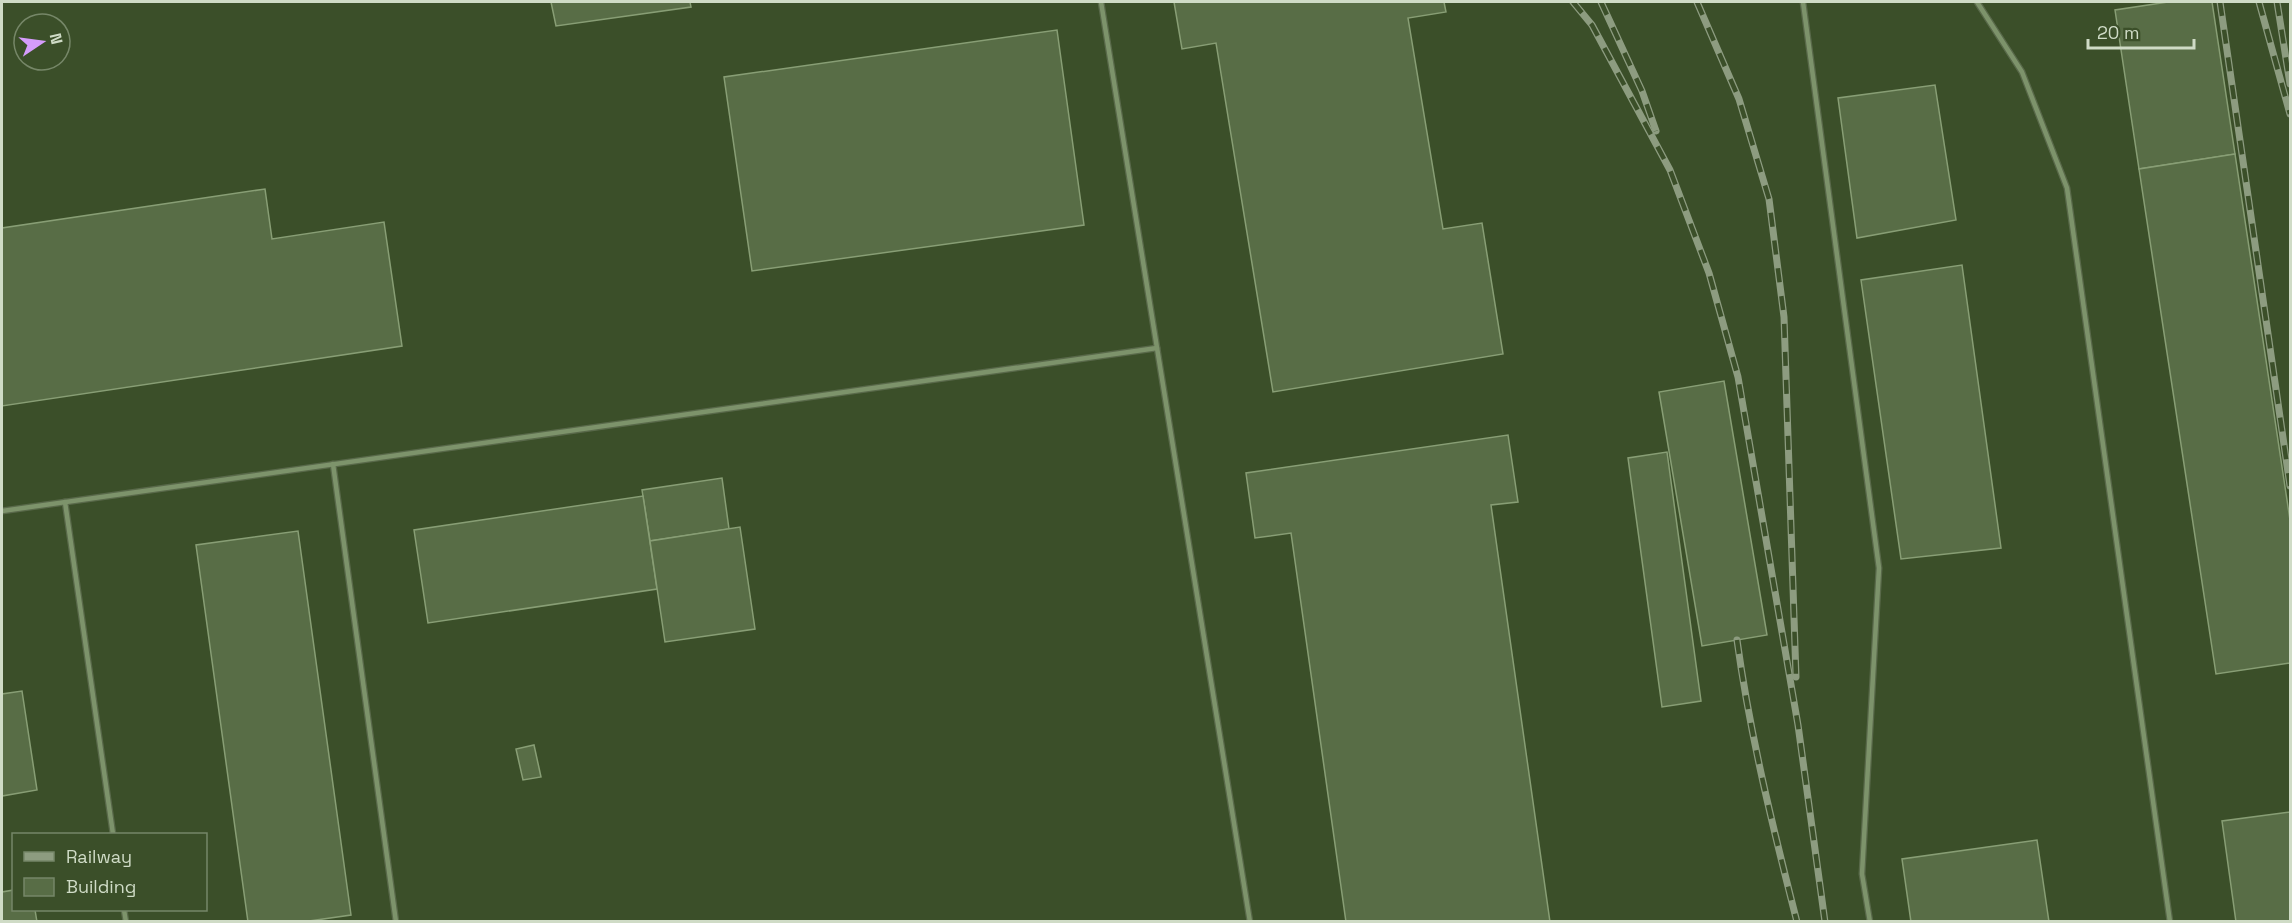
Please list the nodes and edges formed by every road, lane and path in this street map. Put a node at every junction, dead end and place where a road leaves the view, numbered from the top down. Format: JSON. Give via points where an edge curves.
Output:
{"nodes":[{"id":1,"x":1101,"y":2,"type":"edge"},
{"id":2,"x":1803,"y":2,"type":"edge"},
{"id":3,"x":1977,"y":2,"type":"edge"},
{"id":4,"x":1157,"y":348,"type":"junction"},
{"id":5,"x":333,"y":464,"type":"junction"},
{"id":6,"x":65,"y":502,"type":"junction"},
{"id":7,"x":2,"y":511,"type":"edge"},
{"id":8,"x":113,"y":833,"type":"edge"},
{"id":9,"x":396,"y":921,"type":"edge"},
{"id":10,"x":1250,"y":921,"type":"edge"},
{"id":11,"x":1870,"y":921,"type":"edge"},
{"id":12,"x":2170,"y":921,"type":"edge"}],
"edges":[{"from":1,"to":4,"type":"lane"},
{"from":2,"to":11,"type":"lane","via":[[1879,568],[1862,874]]},
{"from":3,"to":12,"type":"lane","via":[[2022,72],[2067,188]]},
{"from":4,"to":5,"type":"lane"},
{"from":4,"to":10,"type":"lane"},
{"from":5,"to":6,"type":"lane"},
{"from":5,"to":9,"type":"lane"},
{"from":6,"to":7,"type":"lane"},
{"from":6,"to":8,"type":"lane"}]}
